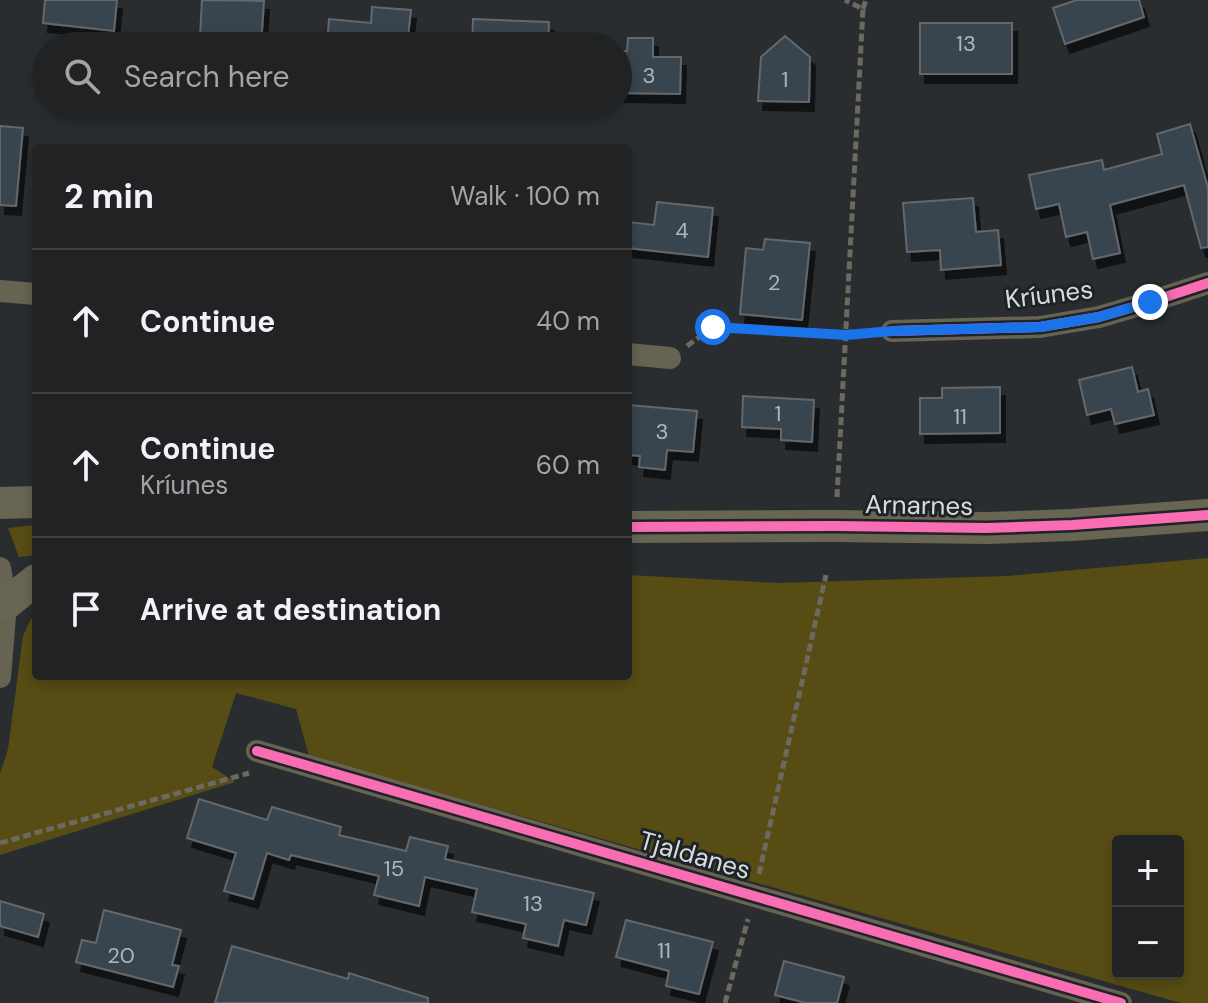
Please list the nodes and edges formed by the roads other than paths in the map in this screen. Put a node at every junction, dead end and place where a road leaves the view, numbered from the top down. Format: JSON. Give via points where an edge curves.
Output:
{"nodes":[{"id":1,"x":1208,"y":283,"type":"edge"},
{"id":2,"x":0,"y":291,"type":"edge"},
{"id":3,"x":32,"y":294,"type":"edge"},
{"id":4,"x":892,"y":331,"type":"road end"},
{"id":5,"x":632,"y":354,"type":"edge"},
{"id":6,"x":670,"y":358,"type":"road end"},
{"id":7,"x":32,"y":502,"type":"edge"},
{"id":8,"x":0,"y":503,"type":"edge"},
{"id":9,"x":1208,"y":515,"type":"edge"},
{"id":10,"x":632,"y":527,"type":"edge"},
{"id":11,"x":0,"y":568,"type":"edge"},
{"id":12,"x":32,"y":583,"type":"edge"},
{"id":13,"x":6,"y":604,"type":"junction"},
{"id":14,"x":0,"y":677,"type":"edge"},
{"id":15,"x":257,"y":751,"type":"dead end"},
{"id":16,"x":1121,"y":1003,"type":"edge"}],
"edges":[{"from":1,"to":4,"type":"street","name":"Kríunes","via":[[1099,317],[1040,327]]},
{"from":2,"to":3,"type":"street"},
{"from":5,"to":6,"type":"street"},
{"from":7,"to":8,"type":"street"},
{"from":9,"to":10,"type":"street","name":"Arnarnes","via":[[1001,528]]},
{"from":11,"to":13,"type":"street"},
{"from":12,"to":13,"type":"street"},
{"from":13,"to":14,"type":"street"},
{"from":15,"to":16,"type":"street","name":"Tjaldanes"}]}
